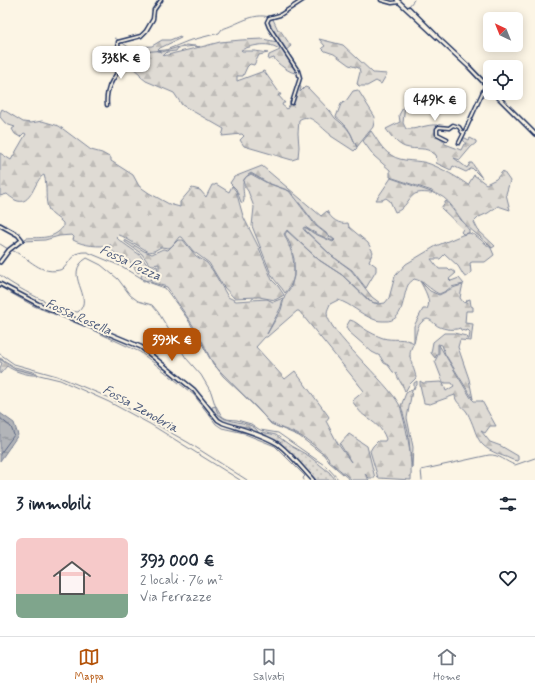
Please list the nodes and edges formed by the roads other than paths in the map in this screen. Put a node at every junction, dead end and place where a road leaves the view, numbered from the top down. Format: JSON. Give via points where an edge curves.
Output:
{"nodes":[{"id":1,"x":160,"y":0,"type":"edge"},
{"id":2,"x":303,"y":0,"type":"edge"},
{"id":3,"x":381,"y":0,"type":"edge"},
{"id":4,"x":398,"y":1,"type":"edge"},
{"id":5,"x":483,"y":82,"type":"edge"},
{"id":6,"x":483,"y":91,"type":"edge"},
{"id":7,"x":501,"y":100,"type":"edge"},
{"id":8,"x":292,"y":104,"type":"dead end"},
{"id":9,"x":107,"y":105,"type":"dead end"},
{"id":10,"x":464,"y":132,"type":"junction"},
{"id":11,"x":535,"y":134,"type":"edge"},
{"id":12,"x":447,"y":139,"type":"dead end"},
{"id":13,"x":459,"y":143,"type":"dead end"},
{"id":14,"x":0,"y":224,"type":"edge"},
{"id":15,"x":0,"y":262,"type":"edge"},
{"id":16,"x":0,"y":284,"type":"edge"},
{"id":17,"x":313,"y":480,"type":"edge"}],
"edges":[{"from":1,"to":9,"type":"street","via":[[154,10],[153,19],[141,36],[118,42],[120,66],[111,82],[106,99]]},
{"from":2,"to":8,"type":"street","via":[[280,15],[269,18],[267,22],[298,71],[300,78]]},
{"from":3,"to":4,"type":"street","via":[[392,3]]},
{"from":4,"to":5,"type":"street"},
{"from":6,"to":10,"type":"street"},
{"from":7,"to":11,"type":"street"},
{"from":10,"to":12,"type":"street","via":[[453,125],[449,128],[439,127],[437,134]]},
{"from":10,"to":13,"type":"street"},
{"from":14,"to":15,"type":"street","via":[[22,238]]},
{"from":16,"to":17,"type":"street","via":[[38,304],[141,347],[194,390],[218,420],[276,443]]}]}
